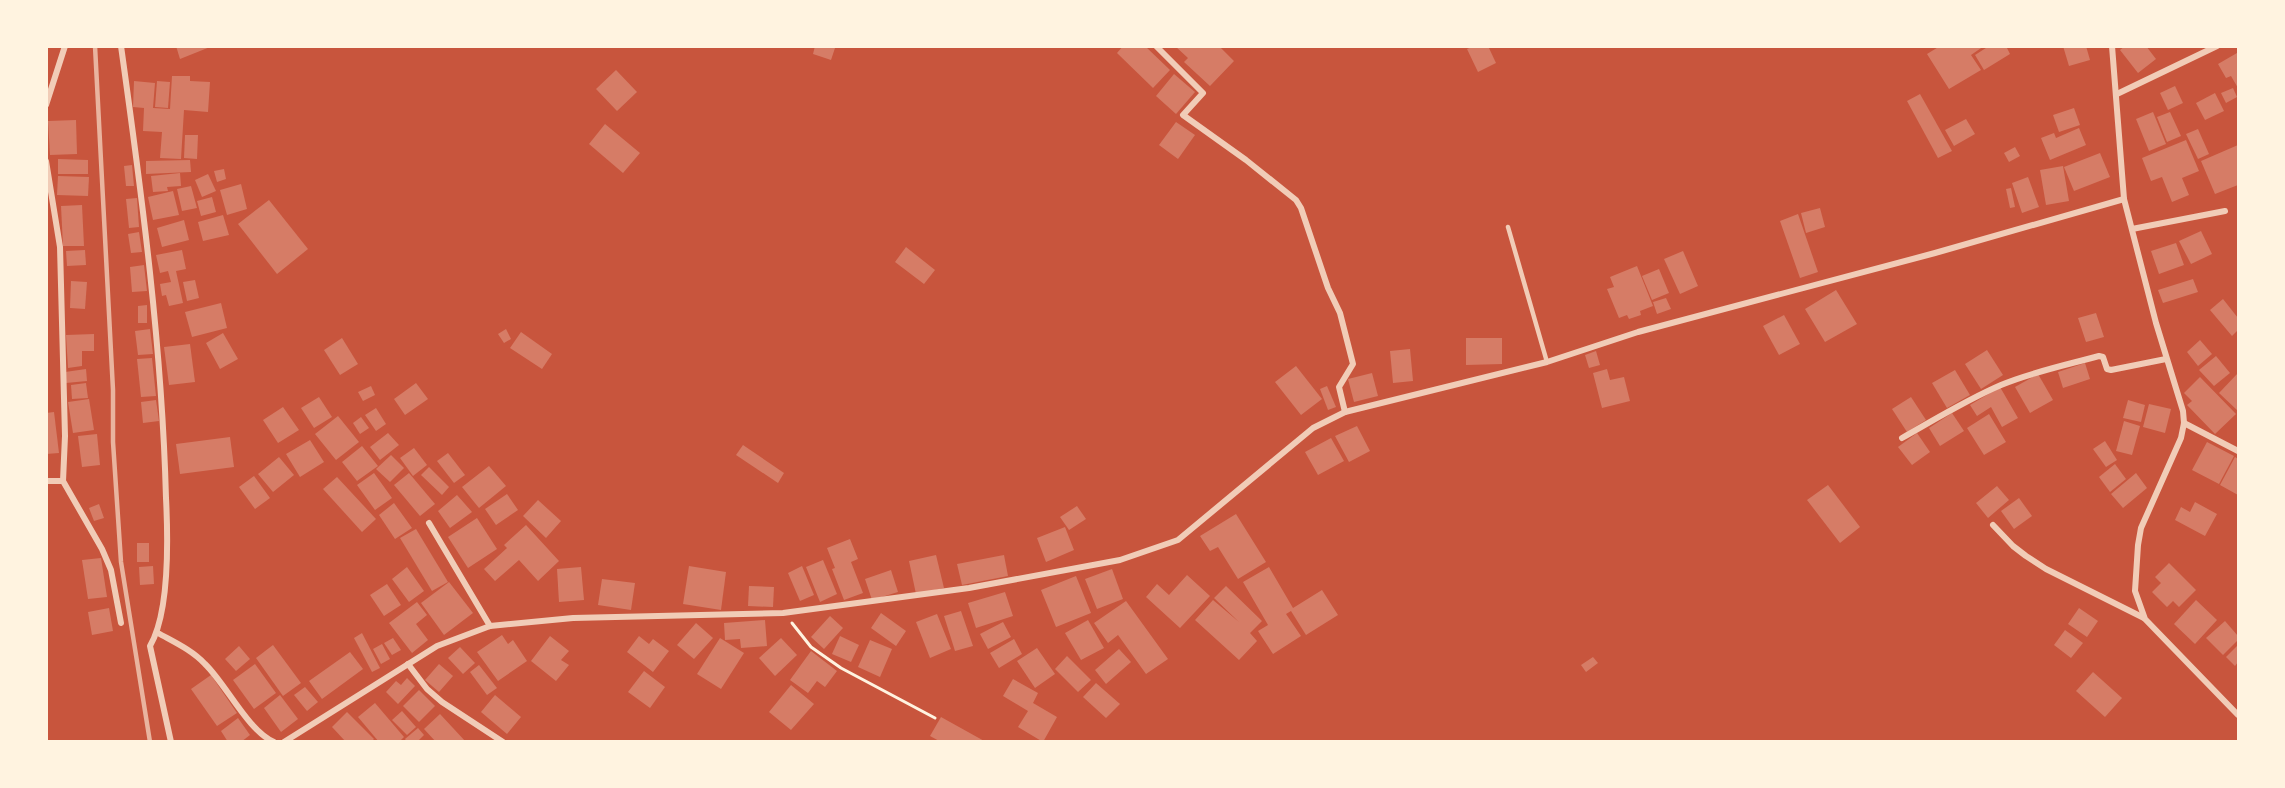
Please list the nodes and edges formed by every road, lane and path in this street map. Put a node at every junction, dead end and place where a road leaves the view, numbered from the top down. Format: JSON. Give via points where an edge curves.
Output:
{"nodes":[{"id":1,"x":65,"y":46,"type":"edge"},
{"id":2,"x":121,"y":46,"type":"edge"},
{"id":3,"x":1156,"y":46,"type":"edge"},
{"id":4,"x":2112,"y":46,"type":"edge"},
{"id":5,"x":2217,"y":46,"type":"edge"},
{"id":6,"x":2117,"y":93,"type":"junction"},
{"id":7,"x":46,"y":105,"type":"edge"},
{"id":8,"x":46,"y":161,"type":"edge"},
{"id":9,"x":2124,"y":199,"type":"junction"},
{"id":10,"x":2225,"y":211,"type":"dead end"},
{"id":11,"x":1508,"y":227,"type":"dead end"},
{"id":12,"x":2132,"y":229,"type":"junction"},
{"id":13,"x":2166,"y":359,"type":"junction"},
{"id":14,"x":1547,"y":362,"type":"junction"},
{"id":15,"x":1345,"y":412,"type":"junction"},
{"id":16,"x":2184,"y":423,"type":"junction"},
{"id":17,"x":1902,"y":438,"type":"dead end"},
{"id":18,"x":2238,"y":451,"type":"edge"},
{"id":19,"x":46,"y":481,"type":"edge"},
{"id":20,"x":63,"y":481,"type":"junction"},
{"id":21,"x":429,"y":523,"type":"dead end"},
{"id":22,"x":1993,"y":525,"type":"dead end"},
{"id":23,"x":783,"y":613,"type":"junction"},
{"id":24,"x":2145,"y":619,"type":"junction"},
{"id":25,"x":122,"y":623,"type":"dead end"},
{"id":26,"x":490,"y":626,"type":"junction"},
{"id":27,"x":158,"y":633,"type":"junction"},
{"id":28,"x":408,"y":664,"type":"junction"},
{"id":29,"x":2238,"y":715,"type":"edge"},
{"id":30,"x":935,"y":718,"type":"dead end"},
{"id":31,"x":171,"y":741,"type":"edge"},
{"id":32,"x":274,"y":741,"type":"edge"},
{"id":33,"x":284,"y":741,"type":"edge"},
{"id":34,"x":503,"y":741,"type":"edge"}],
"edges":[{"from":1,"to":7,"type":"street"},
{"from":2,"to":27,"type":"street","via":[[142,194],[165,443],[168,553]]},
{"from":3,"to":15,"type":"street","via":[[1203,93],[1183,115],[1246,160],[1301,208],[1340,313],[1353,364],[1339,387]]},
{"from":4,"to":6,"type":"street"},
{"from":5,"to":6,"type":"street"},
{"from":6,"to":9,"type":"street"},
{"from":8,"to":20,"type":"street","via":[[60,247]]},
{"from":9,"to":12,"type":"street"},
{"from":9,"to":14,"type":"street","via":[[1649,329]]},
{"from":10,"to":12,"type":"street"},
{"from":11,"to":14,"type":"lane"},
{"from":12,"to":13,"type":"street"},
{"from":13,"to":16,"type":"street"},
{"from":13,"to":17,"type":"street","via":[[2111,370],[2099,356],[2032,374],[1969,400]]},
{"from":14,"to":15,"type":"street"},
{"from":15,"to":23,"type":"street","via":[[1312,428],[1178,540],[1130,556],[969,588]]},
{"from":16,"to":18,"type":"street"},
{"from":16,"to":24,"type":"street","via":[[2141,528],[2135,591]]},
{"from":19,"to":20,"type":"street"},
{"from":20,"to":25,"type":"street","via":[[111,570]]},
{"from":21,"to":26,"type":"street"},
{"from":22,"to":24,"type":"street","via":[[2026,556]]},
{"from":23,"to":26,"type":"street","via":[[573,618]]},
{"from":23,"to":30,"type":"path","via":[[811,647],[841,668]]},
{"from":24,"to":29,"type":"street"},
{"from":26,"to":28,"type":"street","via":[[437,646]]},
{"from":27,"to":31,"type":"street","via":[[150,646]]},
{"from":27,"to":32,"type":"street","via":[[206,664],[260,733]]},
{"from":28,"to":33,"type":"street"},
{"from":28,"to":34,"type":"street","via":[[442,702]]}]}
